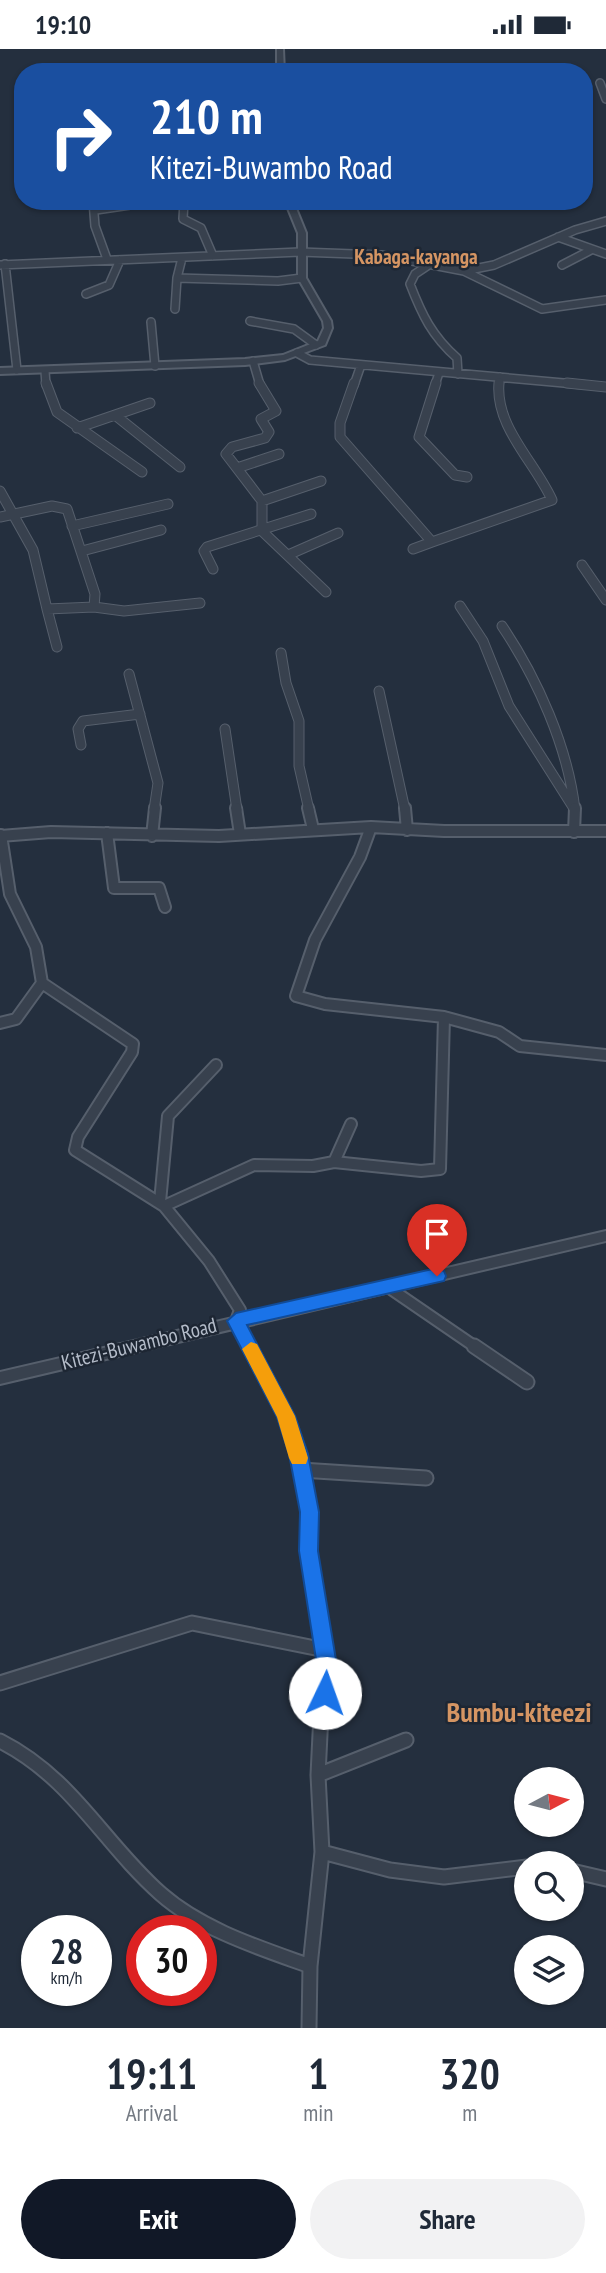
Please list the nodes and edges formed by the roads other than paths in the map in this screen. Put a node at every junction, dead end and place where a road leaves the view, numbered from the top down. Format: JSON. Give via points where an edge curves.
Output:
{"nodes":[{"id":1,"x":600,"y":83,"type":"dead end"},
{"id":2,"x":606,"y":99,"type":"edge"},
{"id":3,"x":96,"y":210,"type":"edge"},
{"id":4,"x":184,"y":210,"type":"edge"},
{"id":5,"x":293,"y":210,"type":"edge"},
{"id":6,"x":606,"y":221,"type":"edge"},
{"id":7,"x":558,"y":237,"type":"junction"},
{"id":8,"x":592,"y":250,"type":"junction"},
{"id":9,"x":300,"y":251,"type":"junction"},
{"id":10,"x":606,"y":254,"type":"edge"},
{"id":11,"x":213,"y":256,"type":"junction"},
{"id":12,"x":182,"y":257,"type":"junction"},
{"id":13,"x":107,"y":259,"type":"junction"},
{"id":14,"x":120,"y":260,"type":"junction"},
{"id":15,"x":430,"y":264,"type":"junction"},
{"id":16,"x":3,"y":265,"type":"edge"},
{"id":17,"x":562,"y":265,"type":"dead end"},
{"id":18,"x":464,"y":271,"type":"junction"},
{"id":19,"x":177,"y":278,"type":"junction"},
{"id":20,"x":302,"y":278,"type":"junction"},
{"id":21,"x":86,"y":294,"type":"dead end"},
{"id":22,"x":606,"y":300,"type":"edge"},
{"id":23,"x":175,"y":309,"type":"dead end"},
{"id":24,"x":250,"y":321,"type":"dead end"},
{"id":25,"x":151,"y":322,"type":"dead end"},
{"id":26,"x":316,"y":345,"type":"junction"},
{"id":27,"x":297,"y":353,"type":"junction"},
{"id":28,"x":253,"y":362,"type":"junction"},
{"id":29,"x":361,"y":365,"type":"junction"},
{"id":30,"x":155,"y":366,"type":"junction"},
{"id":31,"x":0,"y":370,"type":"edge"},
{"id":32,"x":17,"y":370,"type":"junction"},
{"id":33,"x":45,"y":371,"type":"junction"},
{"id":34,"x":439,"y":373,"type":"junction"},
{"id":35,"x":458,"y":374,"type":"junction"},
{"id":36,"x":500,"y":377,"type":"junction"},
{"id":37,"x":606,"y":387,"type":"edge"},
{"id":38,"x":150,"y":403,"type":"dead end"},
{"id":39,"x":115,"y":415,"type":"junction"},
{"id":40,"x":77,"y":428,"type":"junction"},
{"id":41,"x":279,"y":454,"type":"dead end"},
{"id":42,"x":180,"y":467,"type":"dead end"},
{"id":43,"x":237,"y":468,"type":"junction"},
{"id":44,"x":142,"y":472,"type":"dead end"},
{"id":45,"x":467,"y":477,"type":"dead end"},
{"id":46,"x":321,"y":481,"type":"dead end"},
{"id":47,"x":0,"y":491,"type":"edge"},
{"id":48,"x":262,"y":501,"type":"junction"},
{"id":49,"x":168,"y":503,"type":"dead end"},
{"id":50,"x":311,"y":514,"type":"dead end"},
{"id":51,"x":14,"y":515,"type":"junction"},
{"id":52,"x":0,"y":517,"type":"edge"},
{"id":53,"x":72,"y":526,"type":"junction"},
{"id":54,"x":161,"y":530,"type":"dead end"},
{"id":55,"x":262,"y":531,"type":"junction"},
{"id":56,"x":338,"y":533,"type":"dead end"},
{"id":57,"x":432,"y":542,"type":"junction"},
{"id":58,"x":413,"y":549,"type":"dead end"},
{"id":59,"x":82,"y":551,"type":"junction"},
{"id":60,"x":288,"y":555,"type":"junction"},
{"id":61,"x":582,"y":565,"type":"dead end"},
{"id":62,"x":213,"y":569,"type":"dead end"},
{"id":63,"x":326,"y":592,"type":"dead end"},
{"id":64,"x":606,"y":600,"type":"edge"},
{"id":65,"x":200,"y":603,"type":"dead end"},
{"id":66,"x":460,"y":605,"type":"dead end"},
{"id":67,"x":94,"y":607,"type":"junction"},
{"id":68,"x":47,"y":609,"type":"junction"},
{"id":69,"x":502,"y":626,"type":"dead end"},
{"id":70,"x":57,"y":647,"type":"dead end"},
{"id":71,"x":281,"y":653,"type":"dead end"},
{"id":72,"x":129,"y":674,"type":"dead end"},
{"id":73,"x":379,"y":691,"type":"dead end"},
{"id":74,"x":140,"y":714,"type":"junction"},
{"id":75,"x":225,"y":729,"type":"dead end"},
{"id":76,"x":81,"y":745,"type":"dead end"},
{"id":77,"x":575,"y":810,"type":"junction"},
{"id":78,"x":371,"y":827,"type":"junction"},
{"id":79,"x":313,"y":829,"type":"junction"},
{"id":80,"x":407,"y":829,"type":"junction"},
{"id":81,"x":606,"y":831,"type":"edge"},
{"id":82,"x":574,"y":832,"type":"junction"},
{"id":83,"x":107,"y":833,"type":"junction"},
{"id":84,"x":240,"y":834,"type":"junction"},
{"id":85,"x":1,"y":835,"type":"edge"},
{"id":86,"x":152,"y":836,"type":"junction"},
{"id":87,"x":164,"y":907,"type":"dead end"},
{"id":88,"x":43,"y":983,"type":"junction"},
{"id":89,"x":444,"y":1017,"type":"junction"},
{"id":90,"x":0,"y":1023,"type":"edge"},
{"id":91,"x":606,"y":1055,"type":"edge"},
{"id":92,"x":216,"y":1065,"type":"dead end"},
{"id":93,"x":351,"y":1124,"type":"dead end"},
{"id":94,"x":334,"y":1161,"type":"junction"},
{"id":95,"x":162,"y":1204,"type":"junction"},
{"id":96,"x":606,"y":1236,"type":"edge"},
{"id":97,"x":388,"y":1287,"type":"junction"},
{"id":98,"x":236,"y":1321,"type":"junction"},
{"id":99,"x":0,"y":1378,"type":"edge"},
{"id":100,"x":527,"y":1382,"type":"dead end"},
{"id":101,"x":301,"y":1470,"type":"junction"},
{"id":102,"x":426,"y":1478,"type":"dead end"},
{"id":103,"x":325,"y":1650,"type":"junction"},
{"id":104,"x":0,"y":1683,"type":"edge"},
{"id":105,"x":406,"y":1739,"type":"dead end"},
{"id":106,"x":0,"y":1741,"type":"edge"},
{"id":107,"x":318,"y":1775,"type":"junction"},
{"id":108,"x":322,"y":1852,"type":"junction"},
{"id":109,"x":514,"y":1869,"type":"edge"},
{"id":110,"x":584,"y":1874,"type":"edge"},
{"id":111,"x":606,"y":1879,"type":"edge"},
{"id":112,"x":310,"y":1966,"type":"junction"},
{"id":113,"x":309,"y":2028,"type":"edge"}],
"edges":[{"from":1,"to":2,"type":"street"},
{"from":3,"to":13,"type":"street","via":[[95,226]]},
{"from":4,"to":11,"type":"street","via":[[183,219],[201,228]]},
{"from":5,"to":9,"type":"street","via":[[302,233]]},
{"from":6,"to":7,"type":"street"},
{"from":7,"to":8,"type":"street"},
{"from":7,"to":18,"type":"street","via":[[494,265]]},
{"from":8,"to":10,"type":"street"},
{"from":8,"to":17,"type":"street"},
{"from":9,"to":11,"type":"street"},
{"from":9,"to":15,"type":"street","via":[[381,255]]},
{"from":9,"to":20,"type":"street"},
{"from":11,"to":12,"type":"street"},
{"from":12,"to":14,"type":"street"},
{"from":12,"to":19,"type":"street"},
{"from":13,"to":14,"type":"street"},
{"from":13,"to":16,"type":"street"},
{"from":14,"to":21,"type":"street","via":[[109,285]]},
{"from":15,"to":18,"type":"street"},
{"from":15,"to":35,"type":"street","via":[[415,274],[410,284],[425,323],[457,358]]},
{"from":16,"to":32,"type":"street"},
{"from":18,"to":22,"type":"street","via":[[542,309]]},
{"from":19,"to":20,"type":"street"},
{"from":19,"to":23,"type":"street"},
{"from":20,"to":26,"type":"street","via":[[327,321],[322,343]]},
{"from":24,"to":26,"type":"street","via":[[304,332]]},
{"from":25,"to":30,"type":"street"},
{"from":26,"to":27,"type":"street"},
{"from":27,"to":28,"type":"street"},
{"from":27,"to":29,"type":"street","via":[[310,360]]},
{"from":28,"to":30,"type":"street"},
{"from":28,"to":43,"type":"street","via":[[276,411],[261,419],[269,432],[265,438],[232,447],[226,454]]},
{"from":29,"to":34,"type":"street"},
{"from":29,"to":57,"type":"street","via":[[340,423],[340,437]]},
{"from":30,"to":33,"type":"street"},
{"from":31,"to":32,"type":"street"},
{"from":32,"to":33,"type":"street"},
{"from":33,"to":40,"type":"street","via":[[52,405]]},
{"from":34,"to":35,"type":"street"},
{"from":34,"to":45,"type":"street","via":[[419,437],[455,475]]},
{"from":35,"to":36,"type":"street"},
{"from":36,"to":37,"type":"street"},
{"from":36,"to":57,"type":"street","via":[[496,391],[500,412],[545,480],[552,500]]},
{"from":38,"to":39,"type":"street"},
{"from":39,"to":40,"type":"street"},
{"from":39,"to":42,"type":"street"},
{"from":40,"to":44,"type":"street"},
{"from":41,"to":43,"type":"street"},
{"from":43,"to":48,"type":"street"},
{"from":46,"to":48,"type":"street"},
{"from":47,"to":51,"type":"street"},
{"from":48,"to":55,"type":"street"},
{"from":49,"to":53,"type":"street"},
{"from":50,"to":55,"type":"street"},
{"from":51,"to":52,"type":"street"},
{"from":51,"to":53,"type":"street","via":[[60,506],[67,509]]},
{"from":51,"to":68,"type":"street","via":[[33,550]]},
{"from":53,"to":59,"type":"street"},
{"from":54,"to":59,"type":"street"},
{"from":55,"to":60,"type":"street"},
{"from":55,"to":62,"type":"street","via":[[207,547],[204,551]]},
{"from":56,"to":60,"type":"street"},
{"from":57,"to":58,"type":"street"},
{"from":59,"to":67,"type":"street","via":[[95,594]]},
{"from":60,"to":63,"type":"street"},
{"from":61,"to":64,"type":"street"},
{"from":65,"to":67,"type":"street","via":[[124,611]]},
{"from":66,"to":77,"type":"street","via":[[483,641],[509,706]]},
{"from":67,"to":68,"type":"street"},
{"from":68,"to":70,"type":"street"},
{"from":69,"to":77,"type":"street","via":[[518,648],[542,701],[571,783]]},
{"from":71,"to":79,"type":"street","via":[[285,683],[299,721],[299,767]]},
{"from":72,"to":74,"type":"street"},
{"from":73,"to":80,"type":"street"},
{"from":74,"to":76,"type":"street","via":[[83,721],[78,729]]},
{"from":74,"to":86,"type":"street","via":[[158,783]]},
{"from":75,"to":84,"type":"street"},
{"from":77,"to":82,"type":"street"},
{"from":78,"to":79,"type":"street"},
{"from":78,"to":80,"type":"street"},
{"from":78,"to":89,"type":"street","via":[[315,940],[296,996],[325,1004]]},
{"from":79,"to":84,"type":"street"},
{"from":80,"to":82,"type":"street"},
{"from":81,"to":82,"type":"street"},
{"from":83,"to":85,"type":"street"},
{"from":83,"to":86,"type":"street"},
{"from":83,"to":87,"type":"street","via":[[114,888],[159,888]]},
{"from":84,"to":86,"type":"street"},
{"from":85,"to":88,"type":"street","via":[[10,894],[36,947]]},
{"from":88,"to":90,"type":"street","via":[[16,1019]]},
{"from":88,"to":95,"type":"street","via":[[133,1044],[78,1137],[75,1150]]},
{"from":89,"to":91,"type":"street","via":[[499,1032],[520,1046]]},
{"from":89,"to":94,"type":"street","via":[[440,1169]]},
{"from":92,"to":95,"type":"street","via":[[168,1116]]},
{"from":93,"to":94,"type":"street"},
{"from":94,"to":95,"type":"street","via":[[313,1166],[244,1167]]},
{"from":95,"to":98,"type":"street","via":[[237,1304]]},
{"from":96,"to":97,"type":"street","name":"Kitezi-Buwambo Road"},
{"from":97,"to":98,"type":"street","name":"Kitezi-Buwambo Road"},
{"from":97,"to":100,"type":"street"},
{"from":98,"to":99,"type":"street","name":"Kitezi-Buwambo Road"},
{"from":98,"to":101,"type":"street","via":[[286,1416]]},
{"from":101,"to":102,"type":"street"},
{"from":101,"to":103,"type":"street","via":[[309,1512],[308,1551]]},
{"from":103,"to":104,"type":"street","via":[[192,1623]]},
{"from":103,"to":107,"type":"street","via":[[328,1672]]},
{"from":105,"to":107,"type":"street"},
{"from":106,"to":112,"type":"street","via":[[25,1752],[56,1776],[164,1897],[187,1912]]},
{"from":107,"to":108,"type":"street"},
{"from":108,"to":109,"type":"street","via":[[390,1870],[444,1877]]},
{"from":108,"to":112,"type":"street"},
{"from":110,"to":111,"type":"street"},
{"from":112,"to":113,"type":"street"}]}
